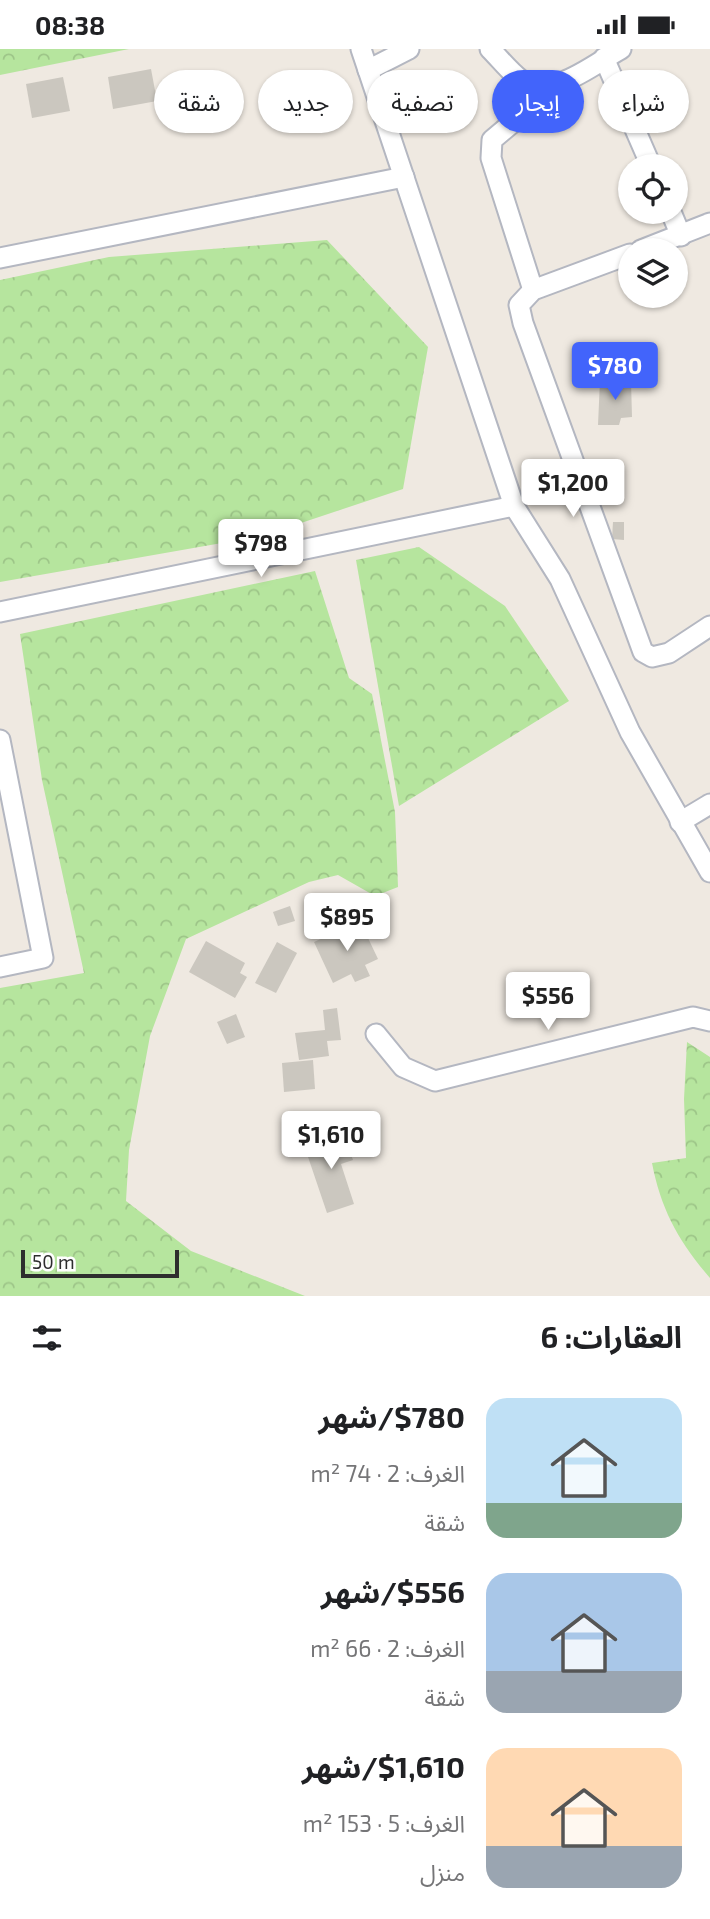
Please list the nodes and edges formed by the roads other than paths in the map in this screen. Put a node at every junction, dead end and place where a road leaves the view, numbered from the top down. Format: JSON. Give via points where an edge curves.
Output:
{"nodes":[{"id":1,"x":361,"y":49,"type":"edge"},
{"id":2,"x":409,"y":49,"type":"edge"},
{"id":3,"x":490,"y":49,"type":"edge"},
{"id":4,"x":613,"y":54,"type":"edge"},
{"id":5,"x":368,"y":70,"type":"joint"},
{"id":6,"x":510,"y":70,"type":"edge"},
{"id":7,"x":584,"y":70,"type":"edge"},
{"id":8,"x":389,"y":133,"type":"edge"},
{"id":9,"x":500,"y":133,"type":"edge"},
{"id":10,"x":647,"y":154,"type":"edge"},
{"id":11,"x":404,"y":177,"type":"junction"},
{"id":12,"x":710,"y":223,"type":"edge"},
{"id":13,"x":676,"y":224,"type":"edge"},
{"id":14,"x":681,"y":236,"type":"junction"},
{"id":15,"x":675,"y":238,"type":"edge"},
{"id":16,"x":0,"y":258,"type":"edge"},
{"id":17,"x":618,"y":258,"type":"edge"},
{"id":18,"x":533,"y":290,"type":"junction"},
{"id":19,"x":514,"y":506,"type":"junction"},
{"id":20,"x":0,"y":612,"type":"edge"},
{"id":21,"x":710,"y":626,"type":"edge"},
{"id":22,"x":0,"y":740,"type":"edge"},
{"id":23,"x":710,"y":804,"type":"edge"},
{"id":24,"x":680,"y":822,"type":"junction"},
{"id":25,"x":710,"y":872,"type":"edge"},
{"id":26,"x":0,"y":967,"type":"edge"},
{"id":27,"x":710,"y":1021,"type":"edge"},
{"id":28,"x":376,"y":1034,"type":"dead end"}],
"edges":[{"from":1,"to":5,"type":"street"},
{"from":2,"to":5,"type":"street"},
{"from":3,"to":6,"type":"street"},
{"from":4,"to":7,"type":"street"},
{"from":4,"to":10,"type":"street"},
{"from":8,"to":11,"type":"street"},
{"from":9,"to":18,"type":"street","via":[[492,140],[491,158]]},
{"from":11,"to":16,"type":"street"},
{"from":11,"to":19,"type":"street"},
{"from":12,"to":14,"type":"street"},
{"from":13,"to":14,"type":"street"},
{"from":14,"to":15,"type":"street"},
{"from":17,"to":18,"type":"street"},
{"from":18,"to":21,"type":"street","via":[[519,305],[523,323],[643,652],[652,657],[669,653]]},
{"from":19,"to":20,"type":"street"},
{"from":19,"to":24,"type":"street","via":[[560,579],[630,732]]},
{"from":22,"to":26,"type":"street","via":[[43,958]]},
{"from":23,"to":24,"type":"street"},
{"from":24,"to":25,"type":"street"},
{"from":27,"to":28,"type":"street","via":[[693,1017],[435,1081],[403,1067]]}]}
